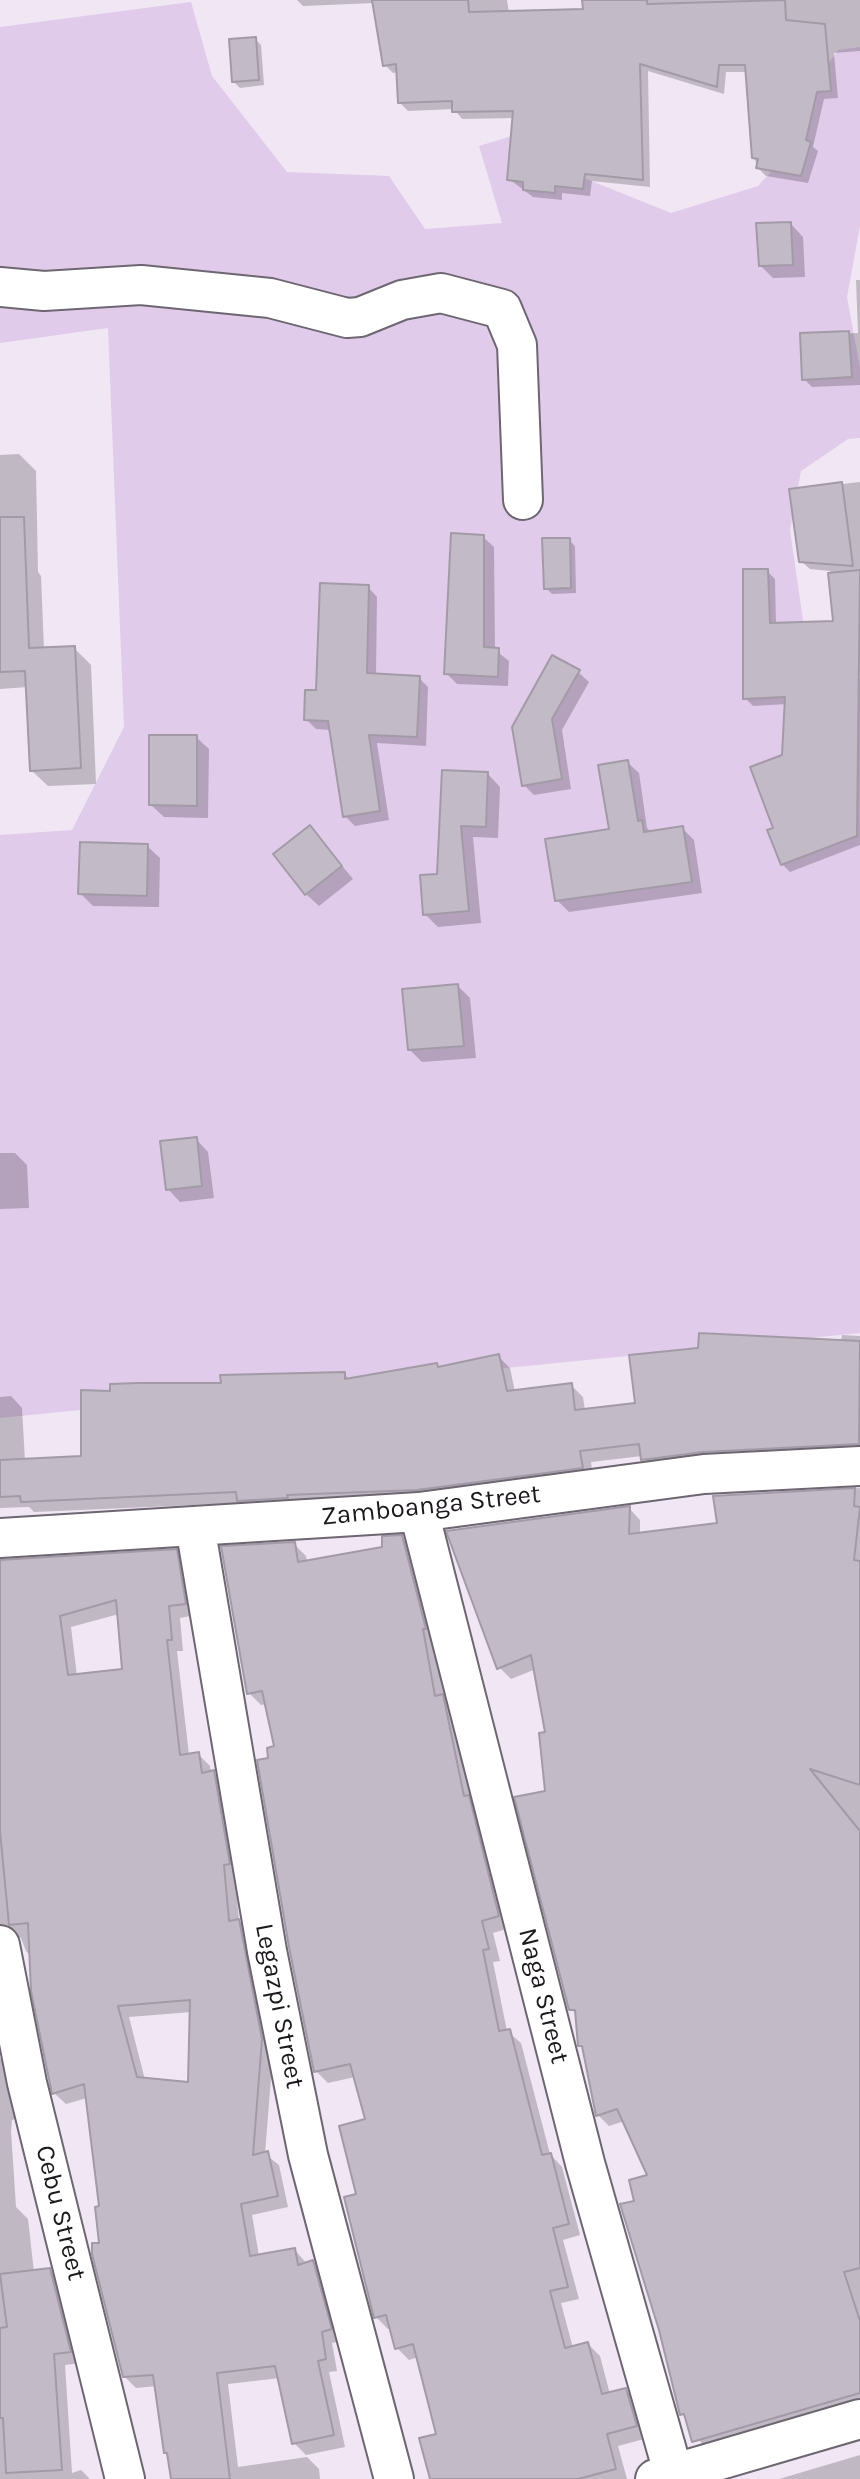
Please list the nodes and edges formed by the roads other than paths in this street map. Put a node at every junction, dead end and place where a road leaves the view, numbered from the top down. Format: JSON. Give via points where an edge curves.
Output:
{"nodes":[{"id":1,"x":0,"y":287,"type":"edge"},
{"id":2,"x":523,"y":500,"type":"dead end"},
{"id":3,"x":860,"y":1466,"type":"edge"},
{"id":4,"x":419,"y":1512,"type":"junction"},
{"id":5,"x":195,"y":1526,"type":"junction"},
{"id":6,"x":0,"y":1538,"type":"edge"},
{"id":7,"x":0,"y":1945,"type":"edge"},
{"id":8,"x":860,"y":2419,"type":"edge"},
{"id":9,"x":668,"y":2478,"type":"edge"},
{"id":10,"x":125,"y":2479,"type":"edge"},
{"id":11,"x":394,"y":2479,"type":"edge"}],
"edges":[{"from":1,"to":2,"type":"street","via":[[44,291],[141,285],[270,298],[347,318],[441,293],[486,302],[502,309],[517,345]]},
{"from":3,"to":4,"type":"street","name":"Zamboanga Street","via":[[704,1474]]},
{"from":4,"to":5,"type":"street","name":"Zamboanga Street"},
{"from":4,"to":9,"type":"street","name":"Naga Street"},
{"from":5,"to":6,"type":"street","name":"Zamboanga Street"},
{"from":5,"to":11,"type":"street","name":"Legazpi Street","via":[[267,1951],[308,2155]]},
{"from":7,"to":10,"type":"street","name":"Cebu Street","via":[[27,2083]]},
{"from":8,"to":9,"type":"street"}]}
